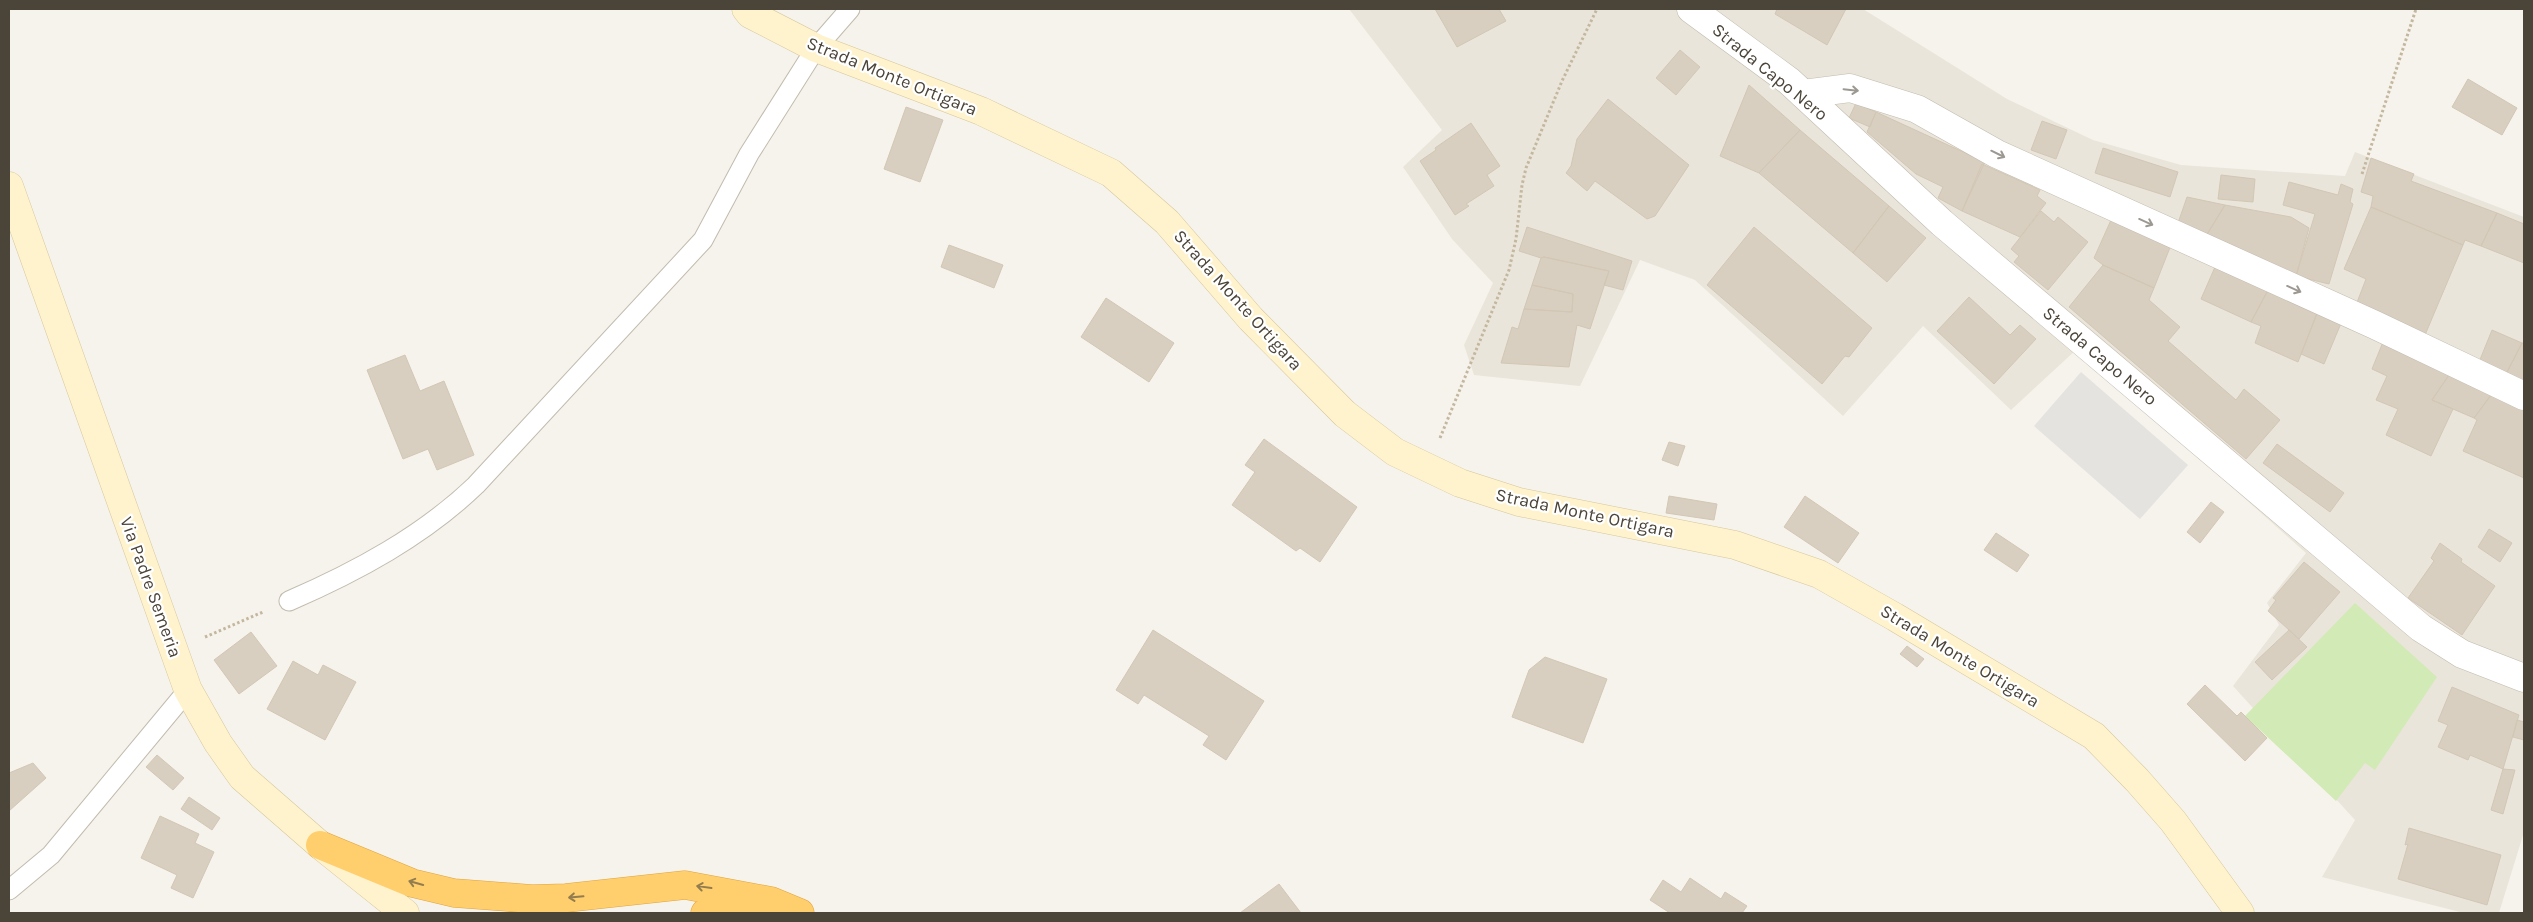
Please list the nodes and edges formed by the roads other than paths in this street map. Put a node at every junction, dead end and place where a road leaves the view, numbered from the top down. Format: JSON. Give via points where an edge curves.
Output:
{"nodes":[{"id":1,"x":746,"y":9,"type":"edge"},
{"id":2,"x":850,"y":9,"type":"edge"},
{"id":3,"x":1691,"y":9,"type":"edge"},
{"id":4,"x":816,"y":48,"type":"junction"},
{"id":5,"x":1803,"y":94,"type":"junction"},
{"id":6,"x":9,"y":186,"type":"edge"},
{"id":7,"x":2524,"y":396,"type":"edge"},
{"id":8,"x":289,"y":601,"type":"road end"},
{"id":9,"x":2524,"y":678,"type":"edge"},
{"id":10,"x":188,"y":690,"type":"junction"},
{"id":11,"x":320,"y":846,"type":"junction"},
{"id":12,"x":9,"y":890,"type":"edge"},
{"id":13,"x":625,"y":892,"type":"junction"},
{"id":14,"x":752,"y":898,"type":"junction"},
{"id":15,"x":405,"y":913,"type":"edge"},
{"id":16,"x":604,"y":913,"type":"edge"},
{"id":17,"x":705,"y":913,"type":"edge"},
{"id":18,"x":800,"y":913,"type":"edge"},
{"id":19,"x":2240,"y":913,"type":"edge"}],
"edges":[{"from":1,"to":4,"type":"main road","name":"Strada Monte Ortigara"},
{"from":2,"to":4,"type":"lane"},
{"from":3,"to":5,"type":"street","name":"Strada Capo Nero"},
{"from":4,"to":8,"type":"lane","via":[[749,154],[703,240],[476,485],[452,509],[347,576]]},
{"from":4,"to":19,"type":"main road","name":"Strada Monte Ortigara","via":[[981,111],[1111,173],[1167,222],[1251,319],[1344,414],[1395,452],[1460,483],[1519,502],[1735,545],[1819,574],[2094,736],[2173,821]]},
{"from":5,"to":7,"type":"street","one_way":true,"via":[[1850,88],[1917,109],[1997,154]]},
{"from":5,"to":9,"type":"street","name":"Strada Capo Nero","via":[[1950,230],[2421,628],[2462,654]]},
{"from":6,"to":10,"type":"main road","name":"Via Padre Semeria"},
{"from":10,"to":11,"type":"main road","name":"Via Padre Semeria","via":[[242,777]]},
{"from":10,"to":12,"type":"lane","via":[[51,855]]},
{"from":13,"to":11,"type":"highway","one_way":true,"via":[[532,899],[454,893],[412,882]]},
{"from":11,"to":15,"type":"main road","name":"Via Padre Semeria"},
{"from":14,"to":13,"type":"highway","one_way":true,"via":[[685,885]]},
{"from":13,"to":16,"type":"highway"},
{"from":14,"to":17,"type":"highway"},
{"from":14,"to":18,"type":"highway","via":[[771,901]]}]}
